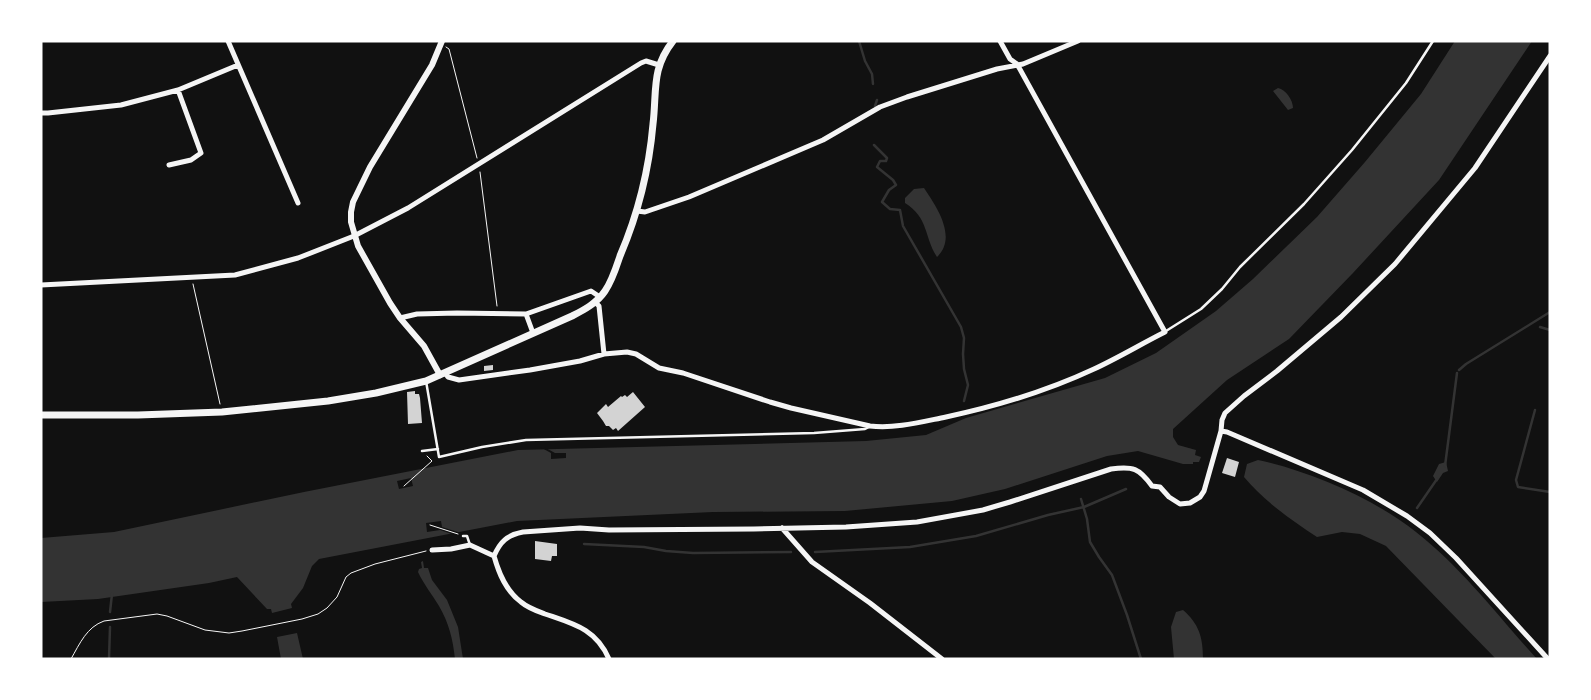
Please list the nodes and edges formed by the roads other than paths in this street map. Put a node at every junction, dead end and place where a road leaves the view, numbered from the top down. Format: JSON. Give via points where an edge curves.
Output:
{"nodes":[{"id":1,"x":228,"y":41,"type":"edge"},
{"id":2,"x":673,"y":41,"type":"edge"},
{"id":3,"x":1000,"y":41,"type":"edge"},
{"id":4,"x":1078,"y":41,"type":"edge"},
{"id":5,"x":1434,"y":41,"type":"edge"},
{"id":6,"x":442,"y":42,"type":"edge"},
{"id":7,"x":1550,"y":56,"type":"edge"},
{"id":8,"x":1017,"y":64,"type":"junction"},
{"id":9,"x":659,"y":65,"type":"junction"},
{"id":10,"x":238,"y":66,"type":"junction"},
{"id":11,"x":178,"y":90,"type":"junction"},
{"id":12,"x":41,"y":112,"type":"edge"},
{"id":13,"x":170,"y":166,"type":"dead end"},
{"id":14,"x":298,"y":203,"type":"dead end"},
{"id":15,"x":638,"y":211,"type":"junction"},
{"id":16,"x":354,"y":236,"type":"junction"},
{"id":17,"x":41,"y":285,"type":"edge"},
{"id":18,"x":598,"y":299,"type":"junction"},
{"id":19,"x":526,"y":314,"type":"junction"},
{"id":20,"x":400,"y":318,"type":"junction"},
{"id":21,"x":1165,"y":332,"type":"junction"},
{"id":22,"x":533,"y":333,"type":"junction"},
{"id":23,"x":604,"y":354,"type":"junction"},
{"id":24,"x":443,"y":374,"type":"junction"},
{"id":25,"x":426,"y":381,"type":"junction"},
{"id":26,"x":41,"y":415,"type":"edge"},
{"id":27,"x":870,"y":426,"type":"junction"},
{"id":28,"x":1221,"y":431,"type":"junction"},
{"id":29,"x":438,"y":449,"type":"junction"},
{"id":30,"x":422,"y":450,"type":"dead end"},
{"id":31,"x":782,"y":528,"type":"junction"},
{"id":32,"x":463,"y":536,"type":"road end"},
{"id":33,"x":470,"y":545,"type":"junction"},
{"id":34,"x":432,"y":550,"type":"road end"},
{"id":35,"x":494,"y":556,"type":"junction"},
{"id":36,"x":609,"y":659,"type":"edge"},
{"id":37,"x":942,"y":659,"type":"edge"},
{"id":38,"x":1548,"y":659,"type":"edge"}],
"edges":[{"from":1,"to":10,"type":"street"},
{"from":2,"to":9,"type":"main road"},
{"from":3,"to":8,"type":"street","via":[[1010,59]]},
{"from":4,"to":8,"type":"street"},
{"from":5,"to":21,"type":"lane","via":[[1406,83],[1304,204],[1202,309]]},
{"from":6,"to":16,"type":"street","via":[[353,202]]},
{"from":7,"to":28,"type":"street","via":[[1475,168],[1395,264],[1341,317],[1232,406],[1225,413]]},
{"from":8,"to":15,"type":"street","via":[[880,107],[835,134],[737,178],[673,203],[645,212]]},
{"from":8,"to":21,"type":"street"},
{"from":9,"to":15,"type":"main road","via":[[648,160]]},
{"from":9,"to":16,"type":"street","via":[[641,62],[408,208]]},
{"from":10,"to":11,"type":"street"},
{"from":10,"to":14,"type":"street"},
{"from":11,"to":12,"type":"street","via":[[121,105]]},
{"from":11,"to":13,"type":"street","via":[[201,153],[191,160]]},
{"from":15,"to":18,"type":"main road","via":[[611,281]]},
{"from":16,"to":17,"type":"street","via":[[298,258],[236,275]]},
{"from":16,"to":20,"type":"street"},
{"from":18,"to":19,"type":"street","via":[[592,291]]},
{"from":18,"to":22,"type":"main road","via":[[572,316]]},
{"from":18,"to":23,"type":"street"},
{"from":19,"to":20,"type":"street","via":[[417,314]]},
{"from":19,"to":22,"type":"street"},
{"from":20,"to":24,"type":"street"},
{"from":21,"to":27,"type":"street","via":[[1094,369],[1016,400],[929,421]]},
{"from":22,"to":24,"type":"main road"},
{"from":23,"to":24,"type":"street","via":[[530,370],[458,380]]},
{"from":23,"to":27,"type":"street","via":[[636,354],[659,368],[791,408]]},
{"from":24,"to":25,"type":"main road"},
{"from":25,"to":26,"type":"main road","via":[[376,394],[222,412]]},
{"from":25,"to":29,"type":"lane"},
{"from":27,"to":29,"type":"lane","via":[[814,433],[515,441],[439,457]]},
{"from":28,"to":31,"type":"street","via":[[1204,491],[1190,503],[1175,502],[1160,487],[1152,486],[1144,474],[1126,467],[1010,502],[940,518],[894,524]]},
{"from":28,"to":38,"type":"street","via":[[1362,490],[1407,516],[1456,558]]},
{"from":29,"to":30,"type":"lane"},
{"from":31,"to":35,"type":"street","via":[[580,528],[523,532],[503,540]]},
{"from":31,"to":37,"type":"street","via":[[812,562]]},
{"from":32,"to":33,"type":"lane","via":[[467,536]]},
{"from":33,"to":34,"type":"street"},
{"from":33,"to":35,"type":"street"},
{"from":35,"to":36,"type":"street","via":[[500,576],[522,604],[581,626],[596,638]]}]}
